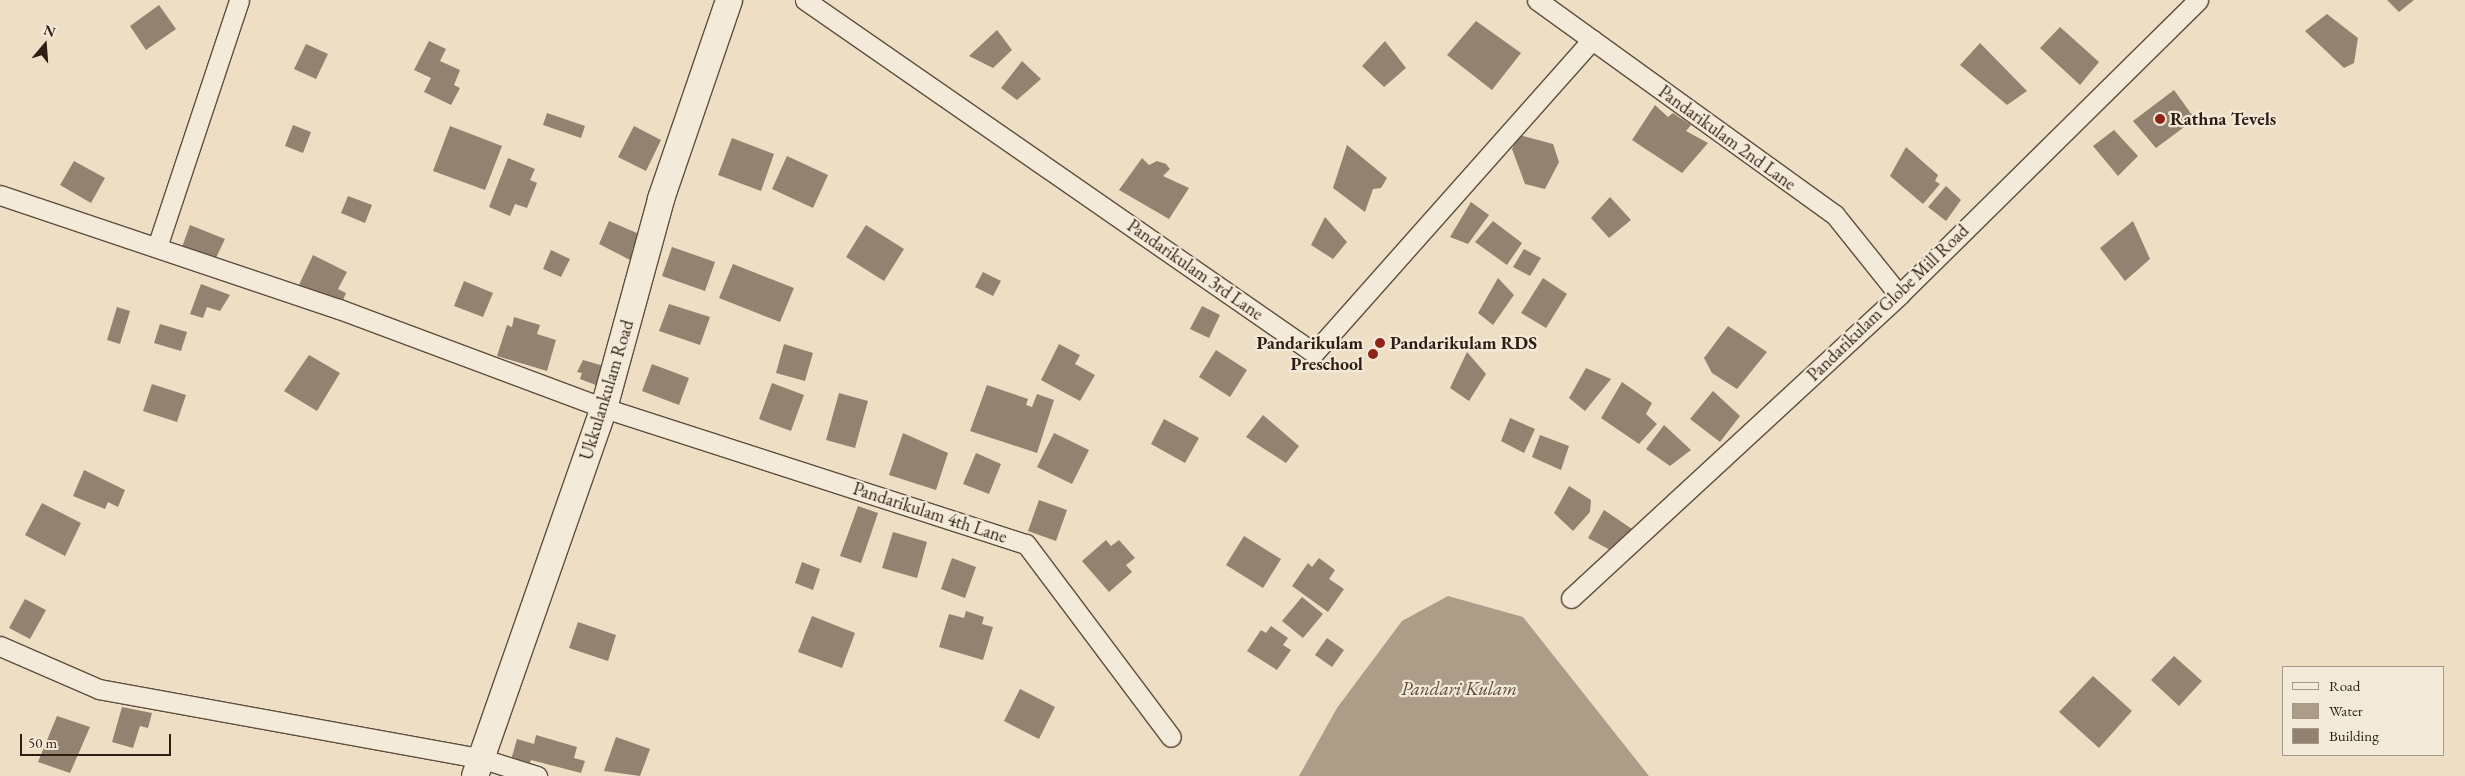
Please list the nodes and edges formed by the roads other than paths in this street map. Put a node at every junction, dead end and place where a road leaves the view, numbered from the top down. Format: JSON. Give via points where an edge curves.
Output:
{"nodes":[{"id":1,"x":238,"y":0,"type":"edge"},
{"id":2,"x":729,"y":0,"type":"edge"},
{"id":3,"x":805,"y":0,"type":"edge"},
{"id":4,"x":1536,"y":0,"type":"edge"},
{"id":5,"x":2198,"y":0,"type":"edge"},
{"id":6,"x":1592,"y":40,"type":"junction"},
{"id":7,"x":0,"y":194,"type":"edge"},
{"id":8,"x":157,"y":248,"type":"junction"},
{"id":9,"x":1899,"y":295,"type":"junction"},
{"id":10,"x":604,"y":408,"type":"junction"},
{"id":11,"x":1571,"y":598,"type":"dead end"},
{"id":12,"x":0,"y":646,"type":"edge"},
{"id":13,"x":1171,"y":737,"type":"dead end"},
{"id":14,"x":477,"y":767,"type":"edge"},
{"id":15,"x":537,"y":776,"type":"edge"}],
"edges":[{"from":1,"to":8,"type":"street"},
{"from":2,"to":10,"type":"street","name":"Ukkulankulam Road","via":[[661,199]]},
{"from":3,"to":6,"type":"street","name":"Pandarikulam 3rd Lane","via":[[1314,352]]},
{"from":4,"to":6,"type":"street","name":"Pandarikulam 2nd Lane"},
{"from":5,"to":9,"type":"street","name":"Pandarikulam Globe Mill Road"},
{"from":6,"to":9,"type":"street","name":"Pandarikulam 2nd Lane","via":[[1835,215]]},
{"from":7,"to":8,"type":"street","name":"Pandarikulam 4th Lane"},
{"from":8,"to":10,"type":"street","name":"Pandarikulam 4th Lane"},
{"from":9,"to":11,"type":"street","name":"Pandarikulam Globe Mill Road"},
{"from":10,"to":13,"type":"street","name":"Pandarikulam 4th Lane","via":[[1026,544]]},
{"from":10,"to":14,"type":"street","name":"Ukkulankulam Road"},
{"from":12,"to":14,"type":"street","via":[[99,689]]},
{"from":14,"to":15,"type":"street"}]}
